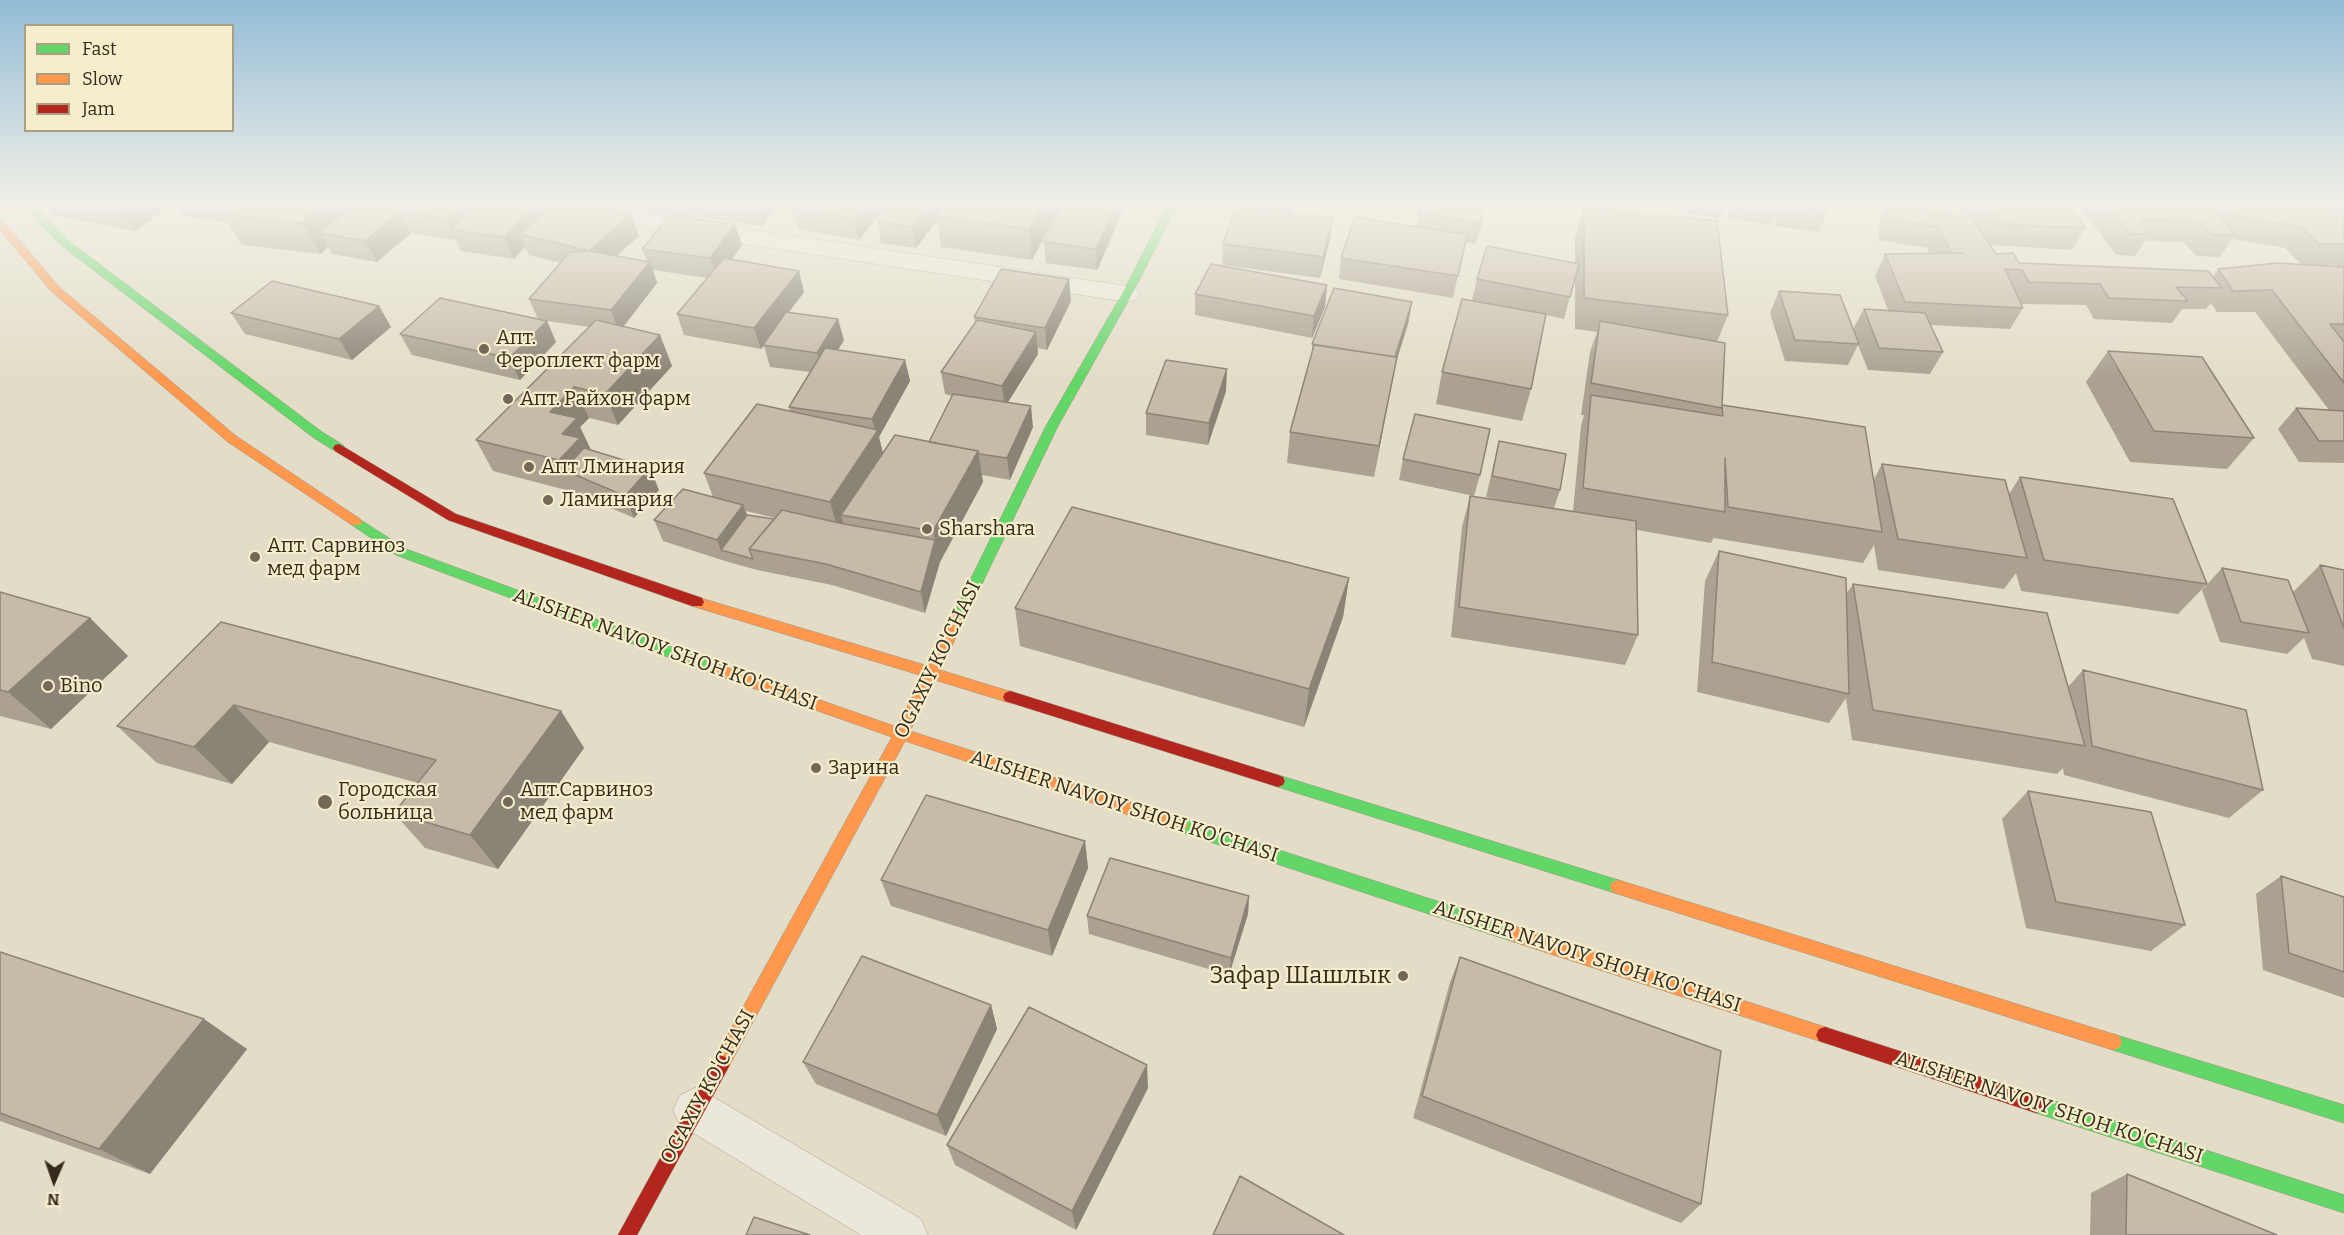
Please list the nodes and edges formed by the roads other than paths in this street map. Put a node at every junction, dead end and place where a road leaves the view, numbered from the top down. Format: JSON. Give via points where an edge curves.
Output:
{"nodes":[{"id":1,"x":34,"y":264,"type":"edge"},
{"id":2,"x":92,"y":264,"type":"edge"},
{"id":3,"x":925,"y":264,"type":"edge"},
{"id":4,"x":1143,"y":264,"type":"edge"},
{"id":5,"x":1127,"y":294,"type":"junction"},
{"id":6,"x":933,"y":673,"type":"junction"},
{"id":7,"x":901,"y":735,"type":"junction"},
{"id":8,"x":695,"y":1110,"type":"junction"},
{"id":9,"x":2344,"y":1114,"type":"edge"},
{"id":10,"x":2344,"y":1204,"type":"edge"},
{"id":11,"x":627,"y":1235,"type":"edge"},
{"id":12,"x":905,"y":1235,"type":"edge"}],
"edges":[{"from":1,"to":7,"type":"main road","name":"ALISHER NAVOIY SHOH KO'CHASI","via":[[55,289],[232,439],[401,552],[641,644]]},
{"from":2,"to":6,"type":"main road","via":[[318,435],[452,517],[673,595]]},
{"from":3,"to":5,"type":"street"},
{"from":4,"to":5,"type":"main road","name":"OGAXIY KO'CHASI"},
{"from":5,"to":6,"type":"main road","name":"OGAXIY KO'CHASI","via":[[1052,426]]},
{"from":6,"to":7,"type":"main road","name":"OGAXIY KO'CHASI"},
{"from":6,"to":9,"type":"main road"},
{"from":7,"to":8,"type":"main road","name":"OGAXIY KO'CHASI"},
{"from":7,"to":10,"type":"main road","name":"ALISHER NAVOIY SHOH KO'CHASI"},
{"from":8,"to":11,"type":"main road","name":"OGAXIY KO'CHASI"},
{"from":8,"to":12,"type":"street"}]}
